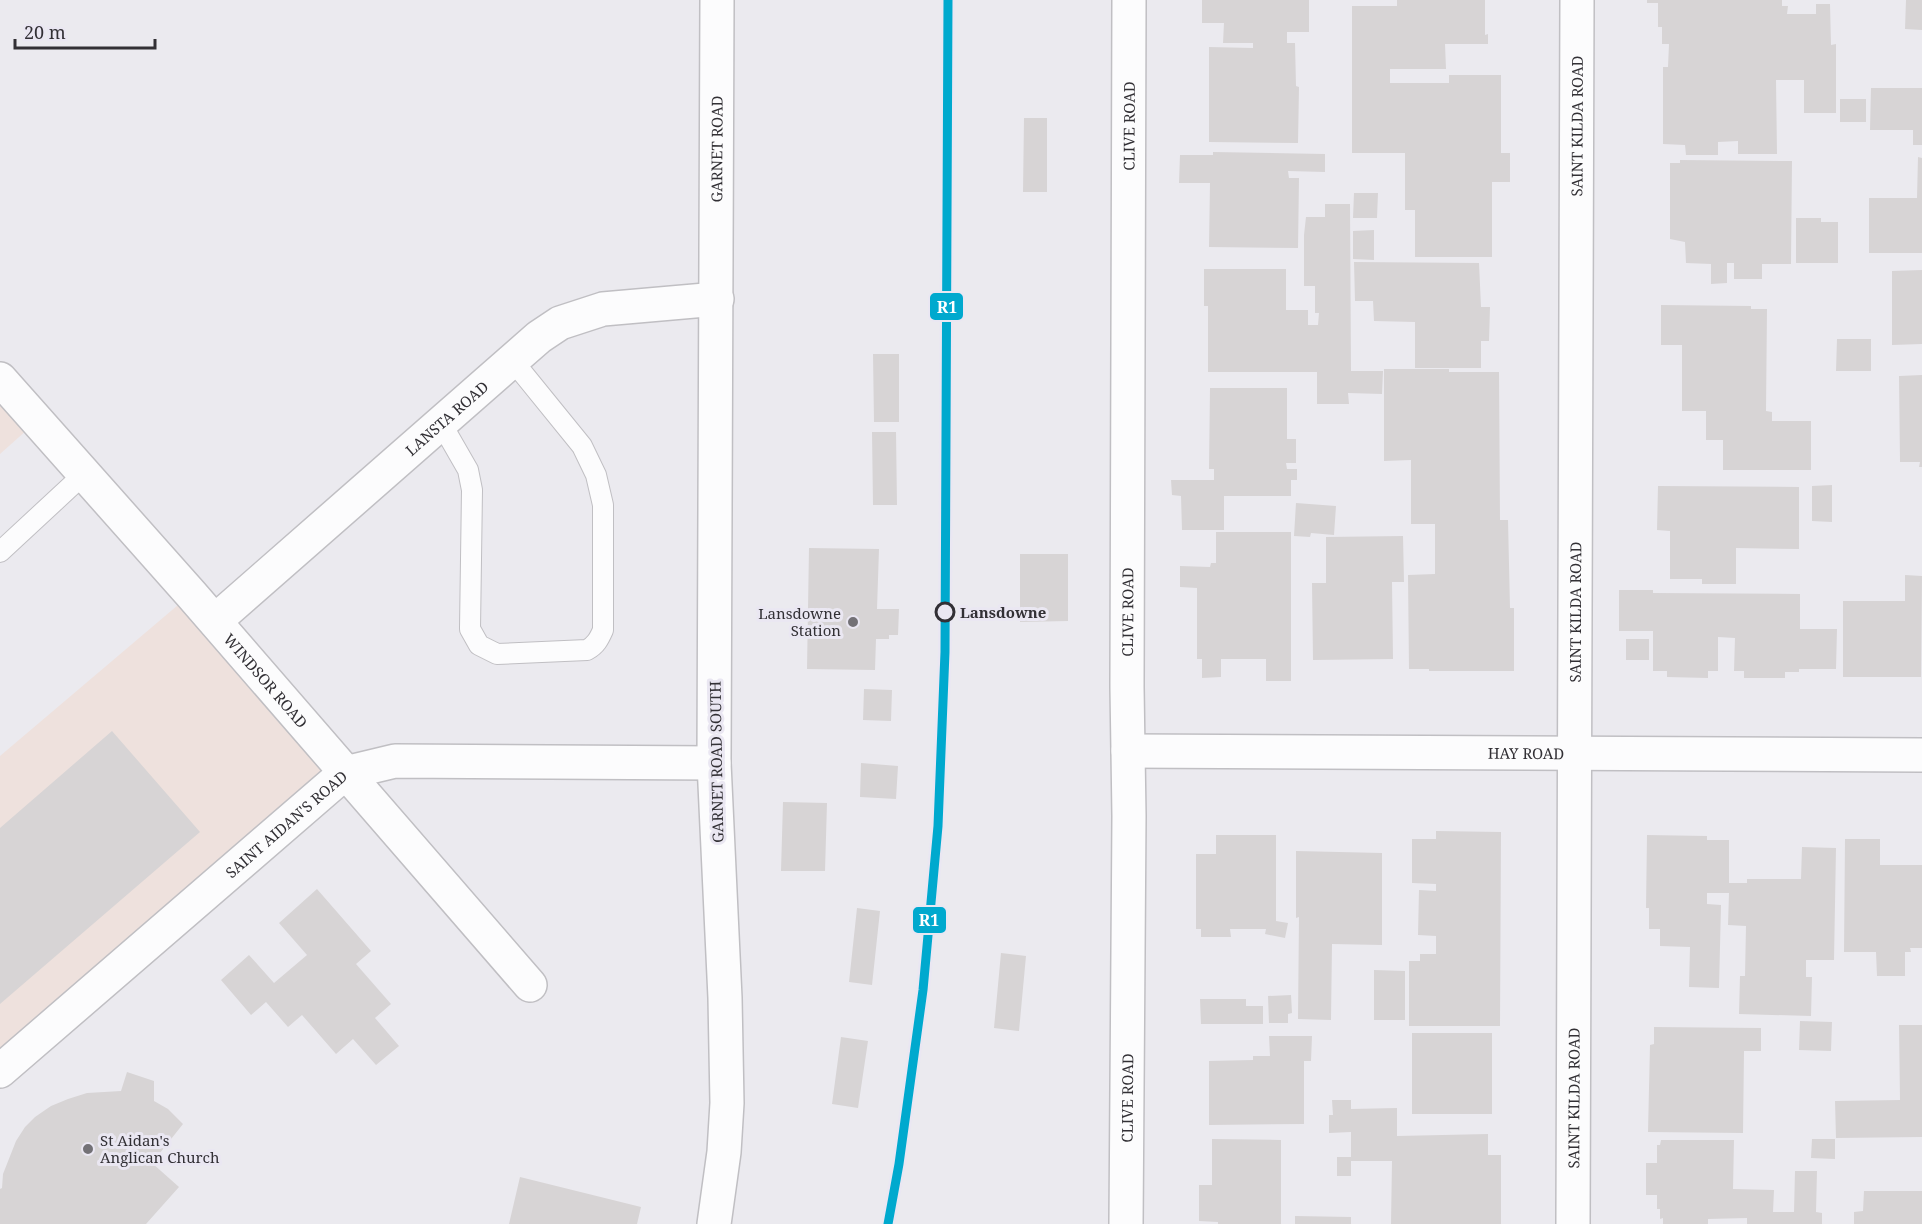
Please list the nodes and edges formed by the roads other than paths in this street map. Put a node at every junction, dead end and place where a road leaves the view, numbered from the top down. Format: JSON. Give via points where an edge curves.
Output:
{"nodes":[{"id":1,"x":717,"y":0,"type":"edge"},
{"id":2,"x":1129,"y":0,"type":"edge"},
{"id":3,"x":1577,"y":0,"type":"edge"},
{"id":4,"x":717,"y":299,"type":"junction"},
{"id":5,"x":513,"y":361,"type":"junction"},
{"id":6,"x":0,"y":379,"type":"edge"},
{"id":7,"x":441,"y":423,"type":"junction"},
{"id":8,"x":84,"y":474,"type":"junction"},
{"id":9,"x":0,"y":552,"type":"edge"},
{"id":10,"x":215,"y":621,"type":"junction"},
{"id":11,"x":1128,"y":751,"type":"junction"},
{"id":12,"x":1573,"y":753,"type":"junction"},
{"id":13,"x":1922,"y":755,"type":"edge"},
{"id":14,"x":714,"y":763,"type":"junction"},
{"id":15,"x":345,"y":773,"type":"junction"},
{"id":16,"x":530,"y":985,"type":"dead end"},
{"id":17,"x":0,"y":1071,"type":"edge"},
{"id":18,"x":714,"y":1224,"type":"edge"},
{"id":19,"x":1126,"y":1224,"type":"edge"},
{"id":20,"x":1573,"y":1224,"type":"edge"}],
"edges":[{"from":1,"to":4,"type":"street","name":"GARNET ROAD"},
{"from":2,"to":11,"type":"street","name":"CLIVE ROAD"},
{"from":3,"to":12,"type":"street","name":"SAINT KILDA ROAD"},
{"from":4,"to":5,"type":"street","name":"LANSTA ROAD","via":[[603,309],[560,323]]},
{"from":4,"to":14,"type":"street","name":"GARNET ROAD SOUTH"},
{"from":5,"to":7,"type":"street","name":"LANSTA ROAD"},
{"from":5,"to":7,"type":"lane","via":[[582,446],[596,475],[603,505],[603,630],[587,651],[497,654],[479,645],[470,628],[472,490],[468,470]]},
{"from":6,"to":8,"type":"street","name":"WINDSOR ROAD"},
{"from":7,"to":10,"type":"street","name":"LANSTA ROAD"},
{"from":8,"to":9,"type":"lane"},
{"from":8,"to":10,"type":"street","name":"WINDSOR ROAD"},
{"from":10,"to":15,"type":"street","name":"WINDSOR ROAD"},
{"from":11,"to":12,"type":"street","name":"HAY ROAD"},
{"from":11,"to":19,"type":"street","name":"CLIVE ROAD"},
{"from":12,"to":13,"type":"street","name":"HAY ROAD"},
{"from":12,"to":20,"type":"street","name":"SAINT KILDA ROAD"},
{"from":14,"to":15,"type":"street","name":"SAINT AIDAN'S ROAD","via":[[395,761]]},
{"from":14,"to":18,"type":"street","name":"GARNET ROAD SOUTH","via":[[727,1103]]},
{"from":15,"to":16,"type":"street","name":"WINDSOR ROAD"},
{"from":15,"to":17,"type":"street","name":"SAINT AIDAN'S ROAD"}]}
